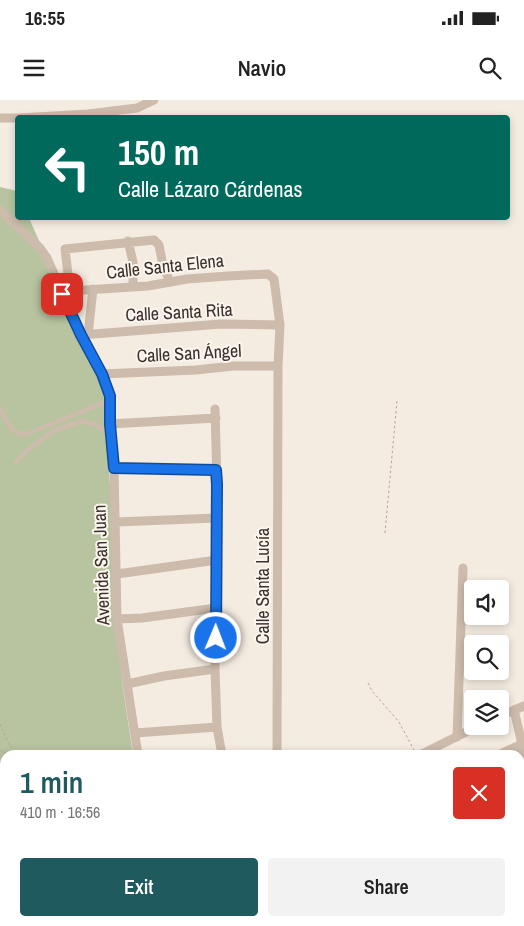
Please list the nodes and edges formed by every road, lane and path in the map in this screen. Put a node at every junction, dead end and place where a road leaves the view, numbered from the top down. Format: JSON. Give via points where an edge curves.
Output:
{"nodes":[{"id":1,"x":154,"y":100,"type":"edge"},
{"id":2,"x":70,"y":115,"type":"edge"},
{"id":3,"x":0,"y":118,"type":"edge"},
{"id":4,"x":15,"y":118,"type":"edge"},
{"id":5,"x":0,"y":210,"type":"edge"},
{"id":6,"x":128,"y":241,"type":"junction"},
{"id":7,"x":272,"y":276,"type":"joint"},
{"id":8,"x":170,"y":282,"type":"junction"},
{"id":9,"x":133,"y":287,"type":"junction"},
{"id":10,"x":93,"y":289,"type":"junction"},
{"id":11,"x":66,"y":293,"type":"junction"},
{"id":12,"x":280,"y":325,"type":"junction"},
{"id":13,"x":84,"y":335,"type":"junction"},
{"id":14,"x":278,"y":366,"type":"junction"},
{"id":15,"x":102,"y":374,"type":"junction"},
{"id":16,"x":110,"y":400,"type":"junction"},
{"id":17,"x":397,"y":402,"type":"dead end"},
{"id":18,"x":0,"y":408,"type":"edge"},
{"id":19,"x":110,"y":424,"type":"junction"},
{"id":20,"x":111,"y":436,"type":"junction"},
{"id":21,"x":16,"y":462,"type":"dead end"},
{"id":22,"x":114,"y":468,"type":"junction"},
{"id":23,"x":216,"y":470,"type":"junction"},
{"id":24,"x":217,"y":518,"type":"junction"},
{"id":25,"x":116,"y":522,"type":"junction"},
{"id":26,"x":385,"y":533,"type":"dead end"},
{"id":27,"x":216,"y":560,"type":"junction"},
{"id":28,"x":462,"y":568,"type":"dead end"},
{"id":29,"x":117,"y":574,"type":"junction"},
{"id":30,"x":216,"y":608,"type":"junction"},
{"id":31,"x":117,"y":619,"type":"junction"},
{"id":32,"x":215,"y":669,"type":"junction"},
{"id":33,"x":368,"y":683,"type":"dead end"},
{"id":34,"x":127,"y":684,"type":"junction"},
{"id":35,"x":524,"y":706,"type":"edge"},
{"id":36,"x":514,"y":710,"type":"junction"},
{"id":37,"x":509,"y":712,"type":"edge"},
{"id":38,"x":0,"y":724,"type":"edge"},
{"id":39,"x":217,"y":727,"type":"junction"},
{"id":40,"x":135,"y":733,"type":"junction"},
{"id":41,"x":464,"y":733,"type":"edge"},
{"id":42,"x":457,"y":737,"type":"junction"},
{"id":43,"x":523,"y":743,"type":"edge"},
{"id":44,"x":14,"y":750,"type":"edge"},
{"id":45,"x":137,"y":750,"type":"edge"},
{"id":46,"x":221,"y":750,"type":"edge"},
{"id":47,"x":277,"y":750,"type":"edge"},
{"id":48,"x":413,"y":750,"type":"edge"},
{"id":49,"x":430,"y":750,"type":"edge"},
{"id":50,"x":508,"y":750,"type":"edge"}],
"edges":[{"from":1,"to":2,"type":"street","via":[[137,108]]},
{"from":3,"to":4,"type":"street"},
{"from":5,"to":11,"type":"street","via":[[40,248]]},
{"from":6,"to":8,"type":"street","via":[[157,241]]},
{"from":6,"to":9,"type":"street","via":[[133,262]]},
{"from":6,"to":11,"type":"street","via":[[65,249]]},
{"from":7,"to":8,"type":"street","name":"Calle Santa Elena","via":[[228,276]]},
{"from":7,"to":12,"type":"street","name":"Calle Santa Lucía","via":[[277,288]]},
{"from":8,"to":9,"type":"street","name":"Calle Santa Elena"},
{"from":9,"to":10,"type":"street","name":"Calle Santa Elena"},
{"from":10,"to":11,"type":"street","name":"Calle Santa Elena"},
{"from":10,"to":13,"type":"street"},
{"from":11,"to":13,"type":"street","name":"Avenida San Juan"},
{"from":12,"to":13,"type":"street","name":"Calle Santa Rita","via":[[221,324]]},
{"from":12,"to":14,"type":"street","name":"Calle Santa Lucía"},
{"from":13,"to":15,"type":"street","name":"Avenida San Juan"},
{"from":14,"to":15,"type":"street","name":"Calle San Ángel"},
{"from":14,"to":47,"type":"street","name":"Calle Santa Lucía"},
{"from":15,"to":16,"type":"street","name":"Avenida San Juan"},
{"from":16,"to":18,"type":"lane","via":[[27,434],[13,430]]},
{"from":16,"to":19,"type":"street","name":"Avenida San Juan"},
{"from":17,"to":26,"type":"path"},
{"from":19,"to":20,"type":"street","name":"Avenida San Juan"},
{"from":19,"to":23,"type":"street","via":[[216,413]]},
{"from":20,"to":21,"type":"lane","via":[[97,425],[82,421],[53,430]]},
{"from":20,"to":22,"type":"street","name":"Avenida San Juan"},
{"from":22,"to":23,"type":"street"},
{"from":22,"to":25,"type":"street","name":"Avenida San Juan"},
{"from":23,"to":24,"type":"street"},
{"from":24,"to":25,"type":"street"},
{"from":24,"to":27,"type":"street"},
{"from":25,"to":29,"type":"street","name":"Avenida San Juan"},
{"from":27,"to":29,"type":"street"},
{"from":27,"to":30,"type":"street"},
{"from":28,"to":42,"type":"street"},
{"from":29,"to":31,"type":"street","name":"Avenida San Juan"},
{"from":30,"to":31,"type":"street"},
{"from":30,"to":32,"type":"street"},
{"from":31,"to":34,"type":"street","name":"Avenida San Juan"},
{"from":32,"to":34,"type":"street"},
{"from":32,"to":39,"type":"street"},
{"from":33,"to":48,"type":"path","via":[[399,722]]},
{"from":34,"to":40,"type":"street","name":"Avenida San Juan"},
{"from":35,"to":36,"type":"street"},
{"from":36,"to":37,"type":"street"},
{"from":36,"to":43,"type":"street"},
{"from":38,"to":44,"type":"path"},
{"from":39,"to":40,"type":"street"},
{"from":39,"to":46,"type":"street"},
{"from":40,"to":45,"type":"street","name":"Avenida San Juan"},
{"from":41,"to":42,"type":"street"},
{"from":42,"to":49,"type":"street"},
{"from":43,"to":50,"type":"street"}]}
